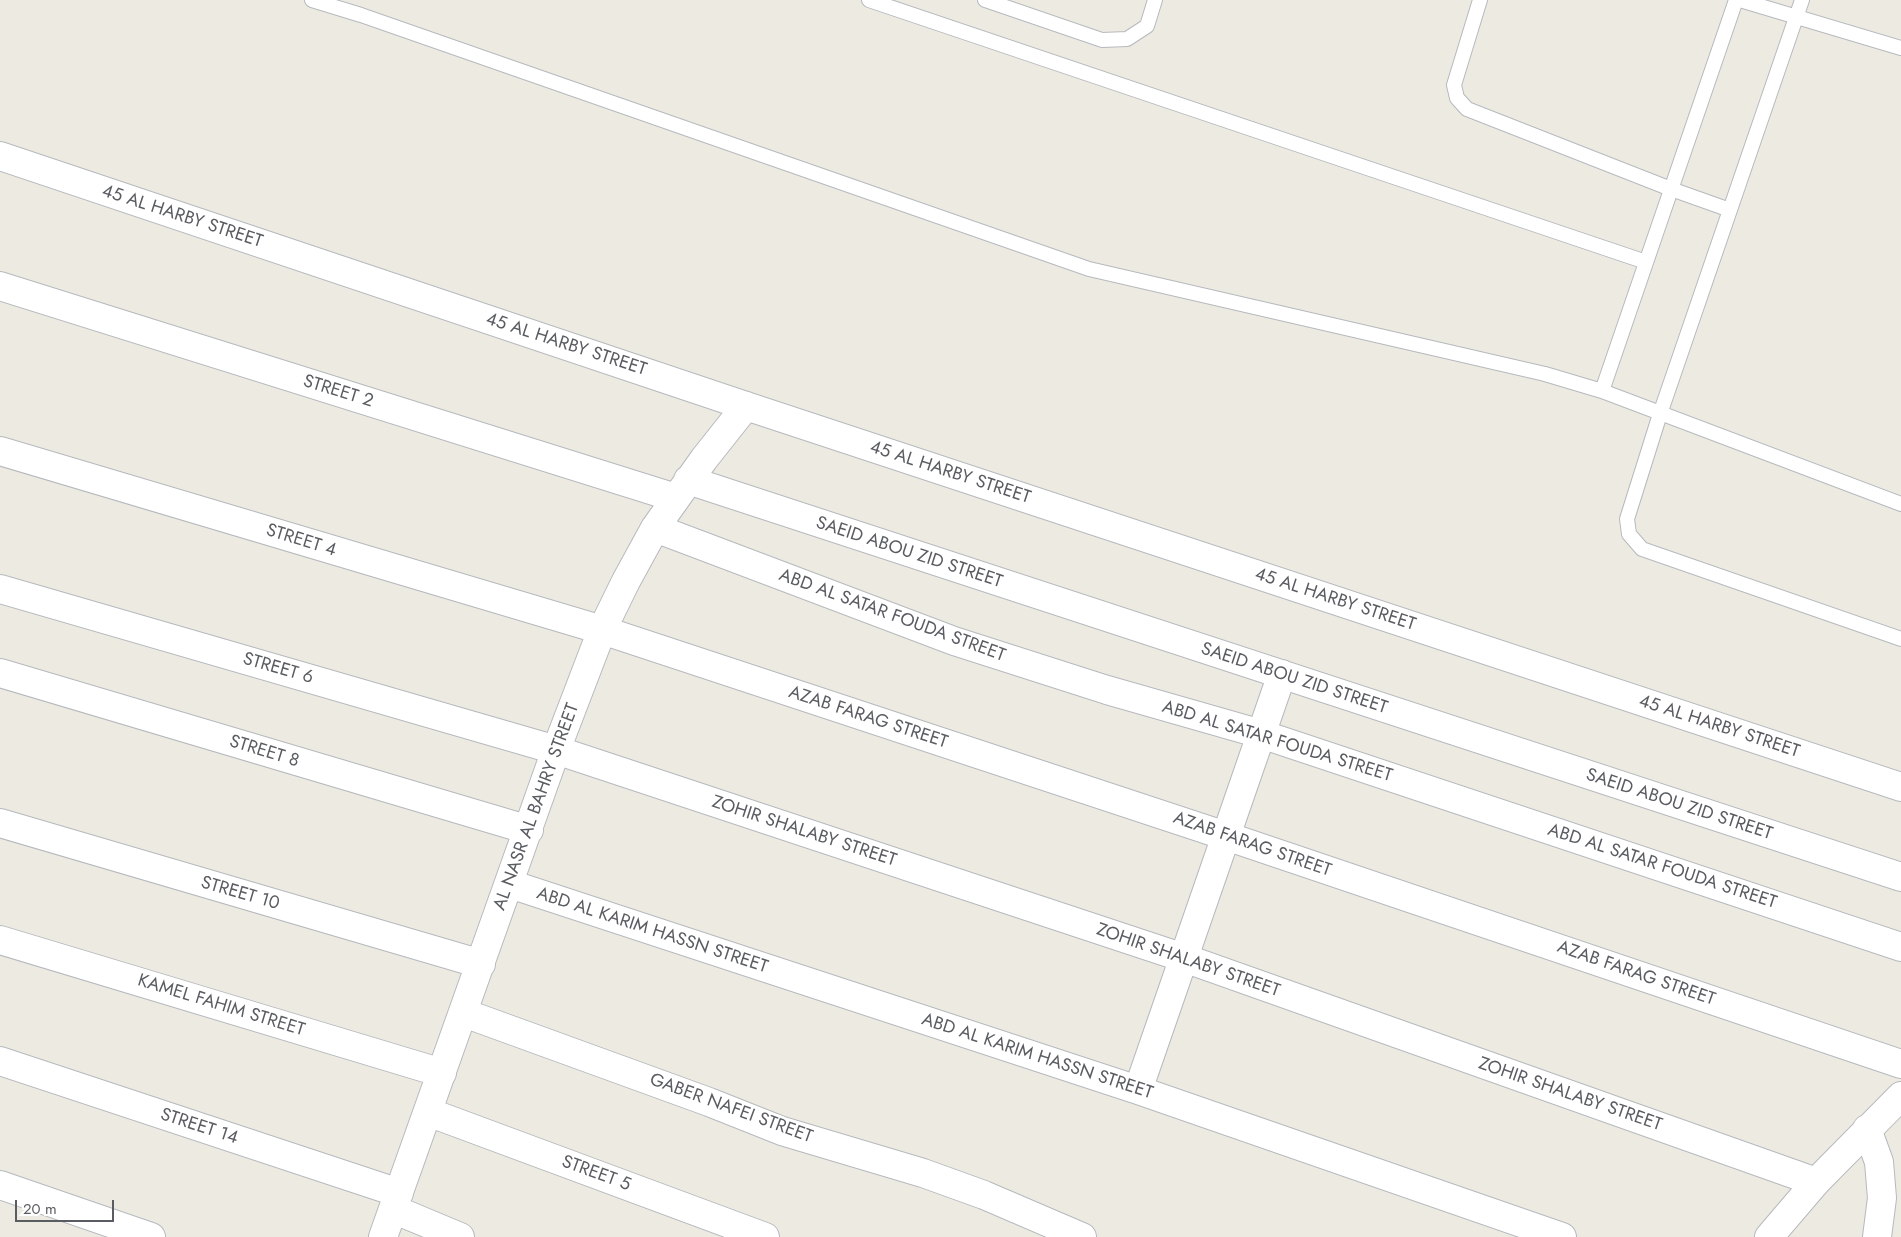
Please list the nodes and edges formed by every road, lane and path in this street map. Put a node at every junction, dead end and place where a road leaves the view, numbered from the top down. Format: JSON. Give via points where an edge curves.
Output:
{"nodes":[{"id":1,"x":312,"y":0,"type":"edge"},
{"id":2,"x":869,"y":0,"type":"edge"},
{"id":3,"x":984,"y":0,"type":"edge"},
{"id":4,"x":1155,"y":0,"type":"edge"},
{"id":5,"x":1480,"y":0,"type":"edge"},
{"id":6,"x":1738,"y":0,"type":"edge"},
{"id":7,"x":1802,"y":0,"type":"edge"},
{"id":8,"x":1797,"y":17,"type":"junction"},
{"id":9,"x":1901,"y":48,"type":"edge"},
{"id":10,"x":0,"y":156,"type":"edge"},
{"id":11,"x":1671,"y":189,"type":"junction"},
{"id":12,"x":1730,"y":210,"type":"junction"},
{"id":13,"x":1646,"y":262,"type":"junction"},
{"id":14,"x":0,"y":286,"type":"edge"},
{"id":15,"x":1602,"y":391,"type":"junction"},
{"id":16,"x":746,"y":406,"type":"junction"},
{"id":17,"x":1660,"y":414,"type":"junction"},
{"id":18,"x":0,"y":451,"type":"edge"},
{"id":19,"x":682,"y":489,"type":"junction"},
{"id":20,"x":1901,"y":504,"type":"edge"},
{"id":21,"x":655,"y":528,"type":"junction"},
{"id":22,"x":0,"y":589,"type":"edge"},
{"id":23,"x":602,"y":630,"type":"junction"},
{"id":24,"x":1901,"y":639,"type":"edge"},
{"id":25,"x":0,"y":673,"type":"edge"},
{"id":26,"x":1282,"y":674,"type":"junction"},
{"id":27,"x":1261,"y":734,"type":"junction"},
{"id":28,"x":556,"y":750,"type":"junction"},
{"id":29,"x":1901,"y":787,"type":"edge"},
{"id":30,"x":0,"y":823,"type":"edge"},
{"id":31,"x":529,"y":830,"type":"junction"},
{"id":32,"x":1226,"y":836,"type":"junction"},
{"id":33,"x":1901,"y":877,"type":"edge"},
{"id":34,"x":510,"y":884,"type":"junction"},
{"id":35,"x":0,"y":940,"type":"edge"},
{"id":36,"x":1901,"y":947,"type":"edge"},
{"id":37,"x":1184,"y":958,"type":"junction"},
{"id":38,"x":481,"y":964,"type":"junction"},
{"id":39,"x":464,"y":1012,"type":"junction"},
{"id":40,"x":0,"y":1062,"type":"edge"},
{"id":41,"x":1901,"y":1064,"type":"edge"},
{"id":42,"x":442,"y":1072,"type":"junction"},
{"id":43,"x":1138,"y":1090,"type":"junction"},
{"id":44,"x":1901,"y":1096,"type":"edge"},
{"id":45,"x":428,"y":1112,"type":"junction"},
{"id":46,"x":1867,"y":1129,"type":"junction"},
{"id":47,"x":1816,"y":1182,"type":"junction"},
{"id":48,"x":0,"y":1185,"type":"edge"},
{"id":49,"x":396,"y":1201,"type":"junction"},
{"id":50,"x":151,"y":1237,"type":"edge"},
{"id":51,"x":383,"y":1237,"type":"edge"},
{"id":52,"x":460,"y":1237,"type":"edge"},
{"id":53,"x":765,"y":1237,"type":"edge"},
{"id":54,"x":1082,"y":1237,"type":"edge"},
{"id":55,"x":1562,"y":1237,"type":"edge"},
{"id":56,"x":1769,"y":1237,"type":"edge"},
{"id":57,"x":1877,"y":1237,"type":"edge"}],
"edges":[{"from":1,"to":15,"type":"lane","via":[[1089,269],[1546,374]]},
{"from":2,"to":13,"type":"lane"},
{"from":3,"to":4,"type":"lane","via":[[1102,40],[1128,39],[1147,26]]},
{"from":5,"to":11,"type":"lane","via":[[1454,86],[1457,98],[1467,109]]},
{"from":6,"to":8,"type":"lane"},
{"from":6,"to":11,"type":"lane"},
{"from":7,"to":8,"type":"lane"},
{"from":8,"to":9,"type":"lane"},
{"from":8,"to":12,"type":"lane"},
{"from":10,"to":16,"type":"street","name":"45 AL HARBY STREET"},
{"from":11,"to":12,"type":"lane"},
{"from":11,"to":13,"type":"lane"},
{"from":12,"to":17,"type":"lane"},
{"from":13,"to":15,"type":"lane"},
{"from":14,"to":19,"type":"street","name":"STREET 2"},
{"from":15,"to":17,"type":"lane"},
{"from":16,"to":19,"type":"street","name":"AL NASR AL BAHRY STREET"},
{"from":16,"to":29,"type":"street","name":"45 AL HARBY STREET"},
{"from":17,"to":20,"type":"lane"},
{"from":17,"to":24,"type":"lane","via":[[1627,519],[1629,534],[1642,549]]},
{"from":18,"to":23,"type":"street","name":"STREET 4"},
{"from":19,"to":21,"type":"street","name":"AL NASR AL BAHRY STREET"},
{"from":19,"to":26,"type":"street","name":"SAEID ABOU ZID STREET"},
{"from":21,"to":23,"type":"street","name":"AL NASR AL BAHRY STREET"},
{"from":21,"to":27,"type":"street","name":"ABD AL SATAR FOUDA STREET","via":[[954,641],[1107,690]]},
{"from":22,"to":28,"type":"street","name":"STREET 6"},
{"from":23,"to":28,"type":"street","name":"AL NASR AL BAHRY STREET"},
{"from":23,"to":32,"type":"street","name":"AZAB FARAG STREET"},
{"from":25,"to":31,"type":"street","name":"STREET 8"},
{"from":26,"to":27,"type":"street"},
{"from":26,"to":33,"type":"street","name":"SAEID ABOU ZID STREET"},
{"from":27,"to":32,"type":"street"},
{"from":27,"to":36,"type":"street","name":"ABD AL SATAR FOUDA STREET"},
{"from":28,"to":31,"type":"street","name":"AL NASR AL BAHRY STREET"},
{"from":28,"to":37,"type":"street","name":"ZOHIR SHALABY STREET"},
{"from":30,"to":38,"type":"street","name":"STREET 10"},
{"from":31,"to":34,"type":"street","name":"AL NASR AL BAHRY STREET"},
{"from":32,"to":37,"type":"street"},
{"from":32,"to":41,"type":"street","name":"AZAB FARAG STREET"},
{"from":34,"to":38,"type":"street","name":"AL NASR AL BAHRY STREET"},
{"from":34,"to":43,"type":"street","name":"ABD AL KARIM HASSN STREET"},
{"from":35,"to":42,"type":"street","name":"KAMEL FAHIM STREET"},
{"from":37,"to":43,"type":"street"},
{"from":37,"to":47,"type":"street","name":"ZOHIR SHALABY STREET"},
{"from":38,"to":39,"type":"street","name":"AL NASR AL BAHRY STREET"},
{"from":39,"to":42,"type":"street","name":"AL NASR AL BAHRY STREET"},
{"from":39,"to":54,"type":"street","name":"GABER NAFEI STREET","via":[[782,1131],[923,1172]]},
{"from":40,"to":49,"type":"street","name":"STREET 14"},
{"from":42,"to":45,"type":"street","name":"AL NASR AL BAHRY STREET"},
{"from":43,"to":55,"type":"street","name":"ABD AL KARIM HASSN STREET"},
{"from":44,"to":46,"type":"street"},
{"from":45,"to":49,"type":"street","name":"AL NASR AL BAHRY STREET"},
{"from":45,"to":53,"type":"street","name":"STREET 5"},
{"from":46,"to":47,"type":"street"},
{"from":46,"to":57,"type":"street","via":[[1879,1162],[1882,1198]]},
{"from":47,"to":56,"type":"street"},
{"from":48,"to":50,"type":"street"},
{"from":49,"to":51,"type":"street","name":"AL NASR AL BAHRY STREET"},
{"from":49,"to":52,"type":"street","name":"STREET 14"}]}
